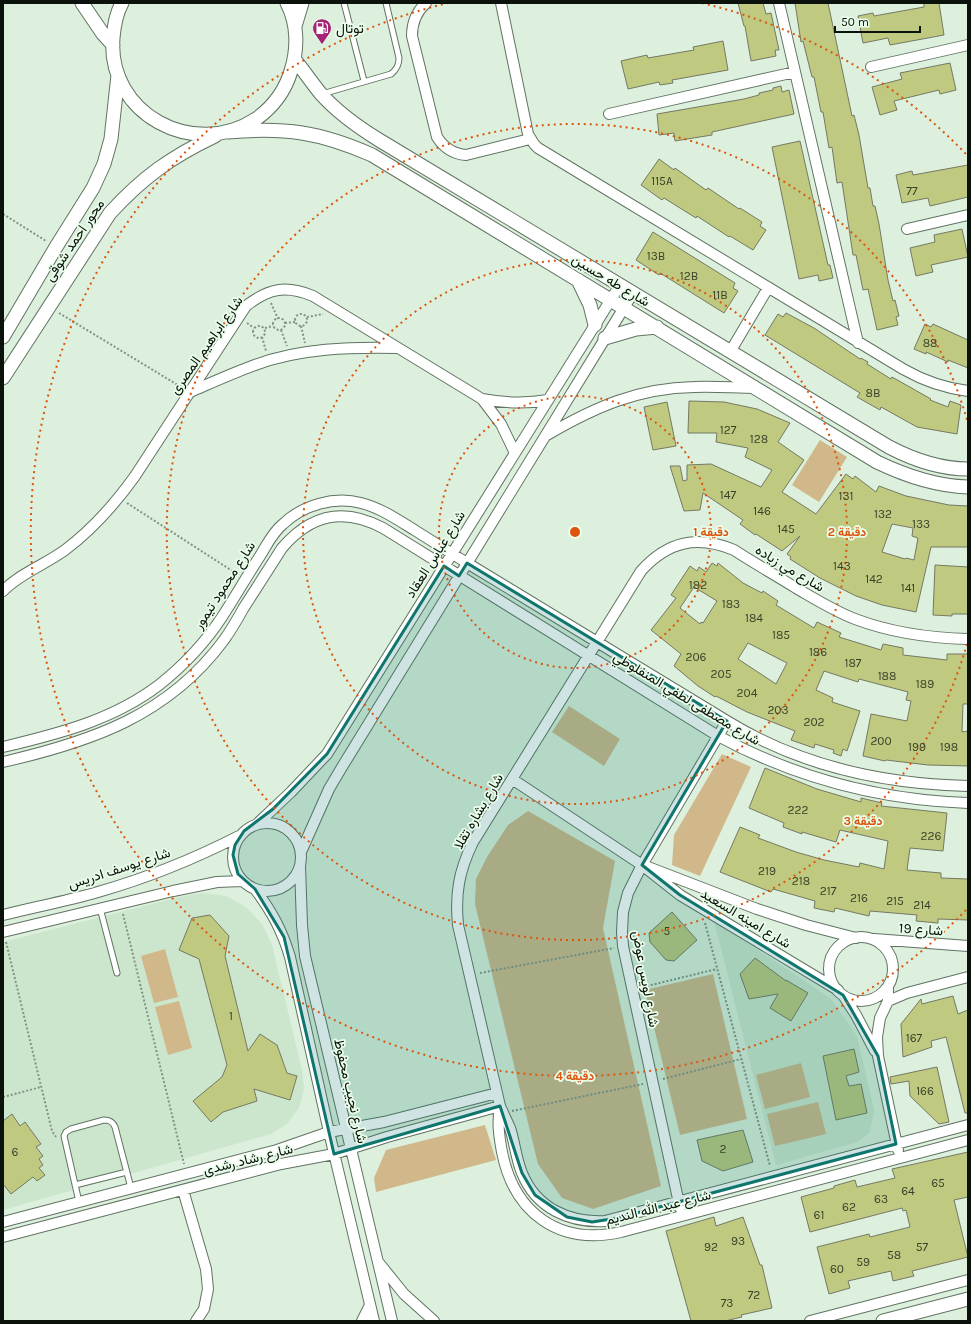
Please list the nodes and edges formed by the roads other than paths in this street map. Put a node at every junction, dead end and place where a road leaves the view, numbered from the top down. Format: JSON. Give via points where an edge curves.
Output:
{"nodes":[{"id":1,"x":82,"y":3,"type":"edge"},
{"id":2,"x":122,"y":3,"type":"edge"},
{"id":3,"x":287,"y":3,"type":"edge"},
{"id":4,"x":302,"y":3,"type":"edge"},
{"id":5,"x":344,"y":3,"type":"edge"},
{"id":6,"x":386,"y":3,"type":"edge"},
{"id":7,"x":426,"y":3,"type":"edge"},
{"id":8,"x":501,"y":3,"type":"edge"},
{"id":9,"x":779,"y":3,"type":"edge"},
{"id":10,"x":295,"y":26,"type":"junction"},
{"id":11,"x":113,"y":45,"type":"junction"},
{"id":12,"x":968,"y":45,"type":"edge"},
{"id":13,"x":295,"y":60,"type":"junction"},
{"id":14,"x":871,"y":67,"type":"dead end"},
{"id":15,"x":795,"y":72,"type":"junction"},
{"id":16,"x":118,"y":73,"type":"junction"},
{"id":17,"x":364,"y":81,"type":"junction"},
{"id":18,"x":321,"y":94,"type":"junction"},
{"id":19,"x":609,"y":114,"type":"dead end"},
{"id":20,"x":223,"y":133,"type":"junction"},
{"id":21,"x":530,"y":139,"type":"junction"},
{"id":22,"x":968,"y":215,"type":"edge"},
{"id":23,"x":907,"y":229,"type":"dead end"},
{"id":24,"x":577,"y":278,"type":"junction"},
{"id":25,"x":620,"y":285,"type":"junction"},
{"id":26,"x":768,"y":288,"type":"junction"},
{"id":27,"x":633,"y":293,"type":"junction"},
{"id":28,"x":611,"y":299,"type":"junction"},
{"id":29,"x":624,"y":307,"type":"junction"},
{"id":30,"x":595,"y":325,"type":"junction"},
{"id":31,"x":657,"y":327,"type":"junction"},
{"id":32,"x":3,"y":337,"type":"edge"},
{"id":33,"x":606,"y":338,"type":"junction"},
{"id":34,"x":858,"y":342,"type":"junction"},
{"id":35,"x":399,"y":348,"type":"junction"},
{"id":36,"x":730,"y":352,"type":"junction"},
{"id":37,"x":3,"y":378,"type":"edge"},
{"id":38,"x":757,"y":388,"type":"junction"},
{"id":39,"x":968,"y":391,"type":"edge"},
{"id":40,"x":190,"y":392,"type":"junction"},
{"id":41,"x":482,"y":399,"type":"junction"},
{"id":42,"x":548,"y":400,"type":"junction"},
{"id":43,"x":546,"y":436,"type":"junction"},
{"id":44,"x":515,"y":453,"type":"junction"},
{"id":45,"x":968,"y":469,"type":"edge"},
{"id":46,"x":968,"y":487,"type":"edge"},
{"id":47,"x":452,"y":554,"type":"junction"},
{"id":48,"x":467,"y":563,"type":"junction"},
{"id":49,"x":444,"y":566,"type":"junction"},
{"id":50,"x":459,"y":576,"type":"junction"},
{"id":51,"x":3,"y":591,"type":"edge"},
{"id":52,"x":234,"y":597,"type":"junction"},
{"id":53,"x":246,"y":605,"type":"junction"},
{"id":54,"x":968,"y":639,"type":"edge"},
{"id":55,"x":596,"y":642,"type":"junction"},
{"id":56,"x":588,"y":655,"type":"junction"},
{"id":57,"x":727,"y":721,"type":"junction"},
{"id":58,"x":718,"y":736,"type":"junction"},
{"id":59,"x":3,"y":747,"type":"edge"},
{"id":60,"x":3,"y":762,"type":"edge"},
{"id":61,"x":512,"y":779,"type":"junction"},
{"id":62,"x":968,"y":786,"type":"edge"},
{"id":63,"x":968,"y":803,"type":"edge"},
{"id":64,"x":257,"y":824,"type":"junction"},
{"id":65,"x":239,"y":836,"type":"junction"},
{"id":66,"x":301,"y":852,"type":"junction"},
{"id":67,"x":642,"y":865,"type":"junction"},
{"id":68,"x":300,"y":866,"type":"junction"},
{"id":69,"x":242,"y":881,"type":"junction"},
{"id":70,"x":255,"y":889,"type":"junction"},
{"id":71,"x":100,"y":908,"type":"junction"},
{"id":72,"x":3,"y":915,"type":"edge"},
{"id":73,"x":3,"y":932,"type":"edge"},
{"id":74,"x":856,"y":938,"type":"junction"},
{"id":75,"x":872,"y":939,"type":"junction"},
{"id":76,"x":968,"y":946,"type":"edge"},
{"id":77,"x":117,"y":973,"type":"dead end"},
{"id":78,"x":968,"y":977,"type":"edge"},
{"id":79,"x":888,"y":986,"type":"junction"},
{"id":80,"x":840,"y":993,"type":"junction"},
{"id":81,"x":874,"y":998,"type":"junction"},
{"id":82,"x":888,"y":1001,"type":"junction"},
{"id":83,"x":878,"y":1056,"type":"junction"},
{"id":84,"x":497,"y":1093,"type":"junction"},
{"id":85,"x":502,"y":1110,"type":"junction"},
{"id":86,"x":968,"y":1126,"type":"edge"},
{"id":87,"x":345,"y":1128,"type":"junction"},
{"id":88,"x":329,"y":1132,"type":"junction"},
{"id":89,"x":968,"y":1140,"type":"edge"},
{"id":90,"x":896,"y":1144,"type":"junction"},
{"id":91,"x":350,"y":1149,"type":"junction"},
{"id":92,"x":334,"y":1154,"type":"junction"},
{"id":93,"x":900,"y":1158,"type":"junction"},
{"id":94,"x":127,"y":1172,"type":"junction"},
{"id":95,"x":188,"y":1173,"type":"junction"},
{"id":96,"x":75,"y":1185,"type":"junction"},
{"id":97,"x":194,"y":1187,"type":"junction"},
{"id":98,"x":131,"y":1188,"type":"junction"},
{"id":99,"x":183,"y":1190,"type":"junction"},
{"id":100,"x":80,"y":1202,"type":"junction"},
{"id":101,"x":678,"y":1202,"type":"junction"},
{"id":102,"x":682,"y":1216,"type":"junction"},
{"id":103,"x":3,"y":1222,"type":"edge"},
{"id":104,"x":3,"y":1237,"type":"edge"},
{"id":105,"x":377,"y":1261,"type":"junction"},
{"id":106,"x":968,"y":1280,"type":"edge"},
{"id":107,"x":968,"y":1299,"type":"edge"},
{"id":108,"x":370,"y":1306,"type":"junction"},
{"id":109,"x":196,"y":1321,"type":"edge"},
{"id":110,"x":362,"y":1321,"type":"edge"},
{"id":111,"x":374,"y":1321,"type":"edge"},
{"id":112,"x":392,"y":1321,"type":"edge"},
{"id":113,"x":434,"y":1321,"type":"edge"},
{"id":114,"x":810,"y":1321,"type":"edge"},
{"id":115,"x":883,"y":1321,"type":"edge"}],
"edges":[{"from":1,"to":11,"type":"street"},
{"from":2,"to":11,"type":"street","via":[[114,26]]},
{"from":3,"to":10,"type":"street"},
{"from":4,"to":10,"type":"street"},
{"from":5,"to":17,"type":"lane"},
{"from":6,"to":17,"type":"lane","via":[[399,64],[391,74]]},
{"from":7,"to":21,"type":"street","via":[[417,14],[412,36],[440,142],[449,150],[466,155]]},
{"from":8,"to":21,"type":"street"},
{"from":9,"to":15,"type":"street"},
{"from":10,"to":13,"type":"street"},
{"from":11,"to":16,"type":"street"},
{"from":12,"to":14,"type":"street"},
{"from":13,"to":18,"type":"street","name":"شارع طه حسين"},
{"from":13,"to":20,"type":"street","via":[[289,80],[274,103],[247,125]]},
{"from":15,"to":19,"type":"street"},
{"from":15,"to":34,"type":"street"},
{"from":16,"to":20,"type":"street","name":"شارع طه حسين","via":[[130,96],[153,119],[189,134]]},
{"from":16,"to":32,"type":"street","name":"محور احمد شوقى","via":[[111,139],[104,164],[93,188]]},
{"from":17,"to":18,"type":"lane"},
{"from":18,"to":25,"type":"street","name":"شارع طه حسين","via":[[358,126]]},
{"from":20,"to":24,"type":"street","name":"شارع طه حسين","via":[[287,130],[316,135],[352,146],[372,155]]},
{"from":20,"to":37,"type":"street","name":"محور احمد شوقى","via":[[168,161],[127,194],[110,213]]},
{"from":21,"to":26,"type":"street","via":[[538,148]]},
{"from":22,"to":23,"type":"street"},
{"from":24,"to":28,"type":"street","name":"شارع طه حسين"},
{"from":24,"to":30,"type":"street","via":[[590,305]]},
{"from":25,"to":27,"type":"street","name":"شارع طه حسين"},
{"from":25,"to":28,"type":"street","name":"شارع عباس العقاد"},
{"from":26,"to":34,"type":"street"},
{"from":26,"to":36,"type":"street"},
{"from":27,"to":29,"type":"street"},
{"from":27,"to":36,"type":"street","name":"شارع طه حسين"},
{"from":28,"to":29,"type":"street","name":"شارع طه حسين"},
{"from":28,"to":30,"type":"street","name":"شارع عباس العقاد"},
{"from":29,"to":31,"type":"street","name":"شارع طه حسين"},
{"from":29,"to":33,"type":"street"},
{"from":30,"to":42,"type":"street","name":"شارع عباس العقاد"},
{"from":31,"to":33,"type":"street","via":[[631,330]]},
{"from":31,"to":38,"type":"street","name":"شارع طه حسين"},
{"from":33,"to":43,"type":"street"},
{"from":34,"to":39,"type":"street","via":[[915,376],[942,386]]},
{"from":35,"to":40,"type":"street","via":[[327,349],[291,355],[256,364]]},
{"from":35,"to":40,"type":"street","name":"شارع ابراهيم المصرى","via":[[313,296],[285,289],[257,297],[246,306]]},
{"from":35,"to":41,"type":"street","name":"شارع ابراهيم المصرى"},
{"from":36,"to":45,"type":"street","name":"شارع طه حسين","via":[[865,434],[912,459],[938,466]]},
{"from":38,"to":43,"type":"street","via":[[694,387],[663,389],[632,396],[602,406]]},
{"from":38,"to":46,"type":"street","name":"شارع طه حسين","via":[[897,472],[939,484]]},
{"from":40,"to":51,"type":"street","name":"شارع ابراهيم المصرى","via":[[135,476],[103,516],[65,550]]},
{"from":41,"to":42,"type":"street","name":"شارع ابراهيم المصرى","via":[[508,403]]},
{"from":41,"to":44,"type":"street","name":"شارع ابراهيم المصرى","via":[[501,424]]},
{"from":42,"to":44,"type":"street","name":"شارع عباس العقاد"},
{"from":43,"to":48,"type":"street"},
{"from":44,"to":47,"type":"street","name":"شارع عباس العقاد"},
{"from":47,"to":48,"type":"street","name":"شارع محمود تيمور"},
{"from":47,"to":49,"type":"street","name":"شارع عباس العقاد"},
{"from":47,"to":52,"type":"street","name":"شارع محمود تيمور","via":[[375,507],[342,500],[326,502],[310,506],[282,524],[271,537]]},
{"from":48,"to":50,"type":"street"},
{"from":48,"to":55,"type":"street","name":"شارع مصطفى لطفي المنفلوطي"},
{"from":49,"to":50,"type":"street","name":"شارع محمود تيمور"},
{"from":49,"to":53,"type":"street","name":"شارع محمود تيمور","via":[[371,521],[350,516],[329,517],[315,521],[291,537]]},
{"from":49,"to":64,"type":"street","name":"شارع عباس العقاد","via":[[327,754]]},
{"from":50,"to":56,"type":"street","name":"شارع مصطفى لطفي المنفلوطي"},
{"from":50,"to":66,"type":"street","via":[[329,789]]},
{"from":52,"to":53,"type":"street"},
{"from":52,"to":59,"type":"street","name":"شارع محمود تيمور","via":[[192,655],[137,700],[72,729]]},
{"from":53,"to":60,"type":"street","name":"شارع محمود تيمور","via":[[224,640],[207,660],[169,696],[147,711],[124,724],[78,742]]},
{"from":54,"to":55,"type":"street","name":"شارع مي زياده","via":[[910,635],[855,619],[828,607],[734,550],[706,542],[691,542],[676,545],[651,560],[641,571]]},
{"from":55,"to":56,"type":"street","name":"شارع بشاره تقلا"},
{"from":55,"to":57,"type":"street","name":"شارع مصطفى لطفي المنفلوطي"},
{"from":56,"to":58,"type":"street","name":"شارع مصطفى لطفي المنفلوطي"},
{"from":56,"to":61,"type":"street","name":"شارع بشاره تقلا"},
{"from":57,"to":58,"type":"street","name":"شارع لويس عوض"},
{"from":57,"to":62,"type":"street","name":"شارع مصطفى لطفي المنفلوطي","via":[[775,747],[856,774],[905,782]]},
{"from":58,"to":63,"type":"street","name":"شارع مصطفى لطفي المنفلوطي","via":[[775,764],[838,784],[902,798]]},
{"from":58,"to":67,"type":"street","name":"شارع لويس عوض"},
{"from":61,"to":67,"type":"street","name":"شارع امينه السعيد"},
{"from":61,"to":84,"type":"street","name":"شارع بشاره تقلا","via":[[466,857],[460,874],[457,902],[458,925]]},
{"from":64,"to":65,"type":"street","via":[[250,826]]},
{"from":64,"to":66,"type":"street","via":[[279,824],[289,830],[296,838]]},
{"from":65,"to":69,"type":"street","via":[[233,855],[234,865]]},
{"from":65,"to":72,"type":"street","name":"شارع يوسف ادريس","via":[[208,852],[135,881]]},
{"from":66,"to":68,"type":"street"},
{"from":67,"to":74,"type":"street","name":"شارع امينه السعيد","via":[[757,909]]},
{"from":67,"to":80,"type":"street","name":"شارع امينه السعيد","via":[[701,907]]},
{"from":67,"to":101,"type":"street","name":"شارع لويس عوض","via":[[628,893],[623,912],[623,946]]},
{"from":68,"to":70,"type":"street","via":[[297,874],[283,887],[271,891]]},
{"from":68,"to":87,"type":"street","name":"شارع نجيب محفوظ","via":[[305,956]]},
{"from":69,"to":70,"type":"street"},
{"from":69,"to":71,"type":"street","via":[[217,882]]},
{"from":70,"to":88,"type":"street","via":[[277,921],[284,937]]},
{"from":71,"to":73,"type":"street"},
{"from":71,"to":77,"type":"lane"},
{"from":74,"to":75,"type":"street"},
{"from":74,"to":80,"type":"street","via":[[841,944],[832,958],[830,975]]},
{"from":75,"to":76,"type":"street","name":"شارع 19"},
{"from":75,"to":79,"type":"street","via":[[886,948],[893,963]]},
{"from":78,"to":82,"type":"street","via":[[907,993]]},
{"from":79,"to":81,"type":"street"},
{"from":79,"to":82,"type":"street"},
{"from":80,"to":81,"type":"street","via":[[858,1001]]},
{"from":80,"to":83,"type":"street"},
{"from":81,"to":82,"type":"street"},
{"from":82,"to":83,"type":"street","via":[[880,1018],[876,1037]]},
{"from":83,"to":90,"type":"street"},
{"from":84,"to":85,"type":"street","name":"شارع بشاره تقلا"},
{"from":84,"to":87,"type":"street","name":"شارع رشاد رشدى","via":[[384,1122]]},
{"from":85,"to":91,"type":"street","name":"شارع رشاد رشدى","via":[[387,1137]]},
{"from":85,"to":101,"type":"street","name":"شارع عبد الله النديم","via":[[510,1128],[522,1173],[528,1184],[545,1204],[567,1217],[605,1221]]},
{"from":85,"to":102,"type":"street","name":"شارع عبد الله النديم","via":[[498,1129],[509,1178],[532,1212],[554,1227],[580,1235],[594,1236],[621,1232]]},
{"from":86,"to":90,"type":"street","name":"شارع عبد الله النديم"},
{"from":87,"to":88,"type":"street","name":"شارع رشاد رشدى"},
{"from":87,"to":91,"type":"street","name":"شارع نجيب محفوظ"},
{"from":88,"to":92,"type":"street"},
{"from":88,"to":95,"type":"street","name":"شارع رشاد رشدى","via":[[277,1150]]},
{"from":89,"to":93,"type":"street","name":"شارع عبد الله النديم"},
{"from":90,"to":93,"type":"street"},
{"from":90,"to":101,"type":"street","name":"شارع عبد الله النديم"},
{"from":91,"to":92,"type":"street","name":"شارع رشاد رشدى"},
{"from":91,"to":105,"type":"street","name":"شارع نجيب محفوظ"},
{"from":92,"to":97,"type":"street","name":"شارع رشاد رشدى","via":[[281,1164]]},
{"from":92,"to":108,"type":"street"},
{"from":93,"to":102,"type":"street","name":"شارع عبد الله النديم"},
{"from":94,"to":96,"type":"lane"},
{"from":94,"to":96,"type":"lane","via":[[115,1127],[109,1120],[104,1120],[66,1132],[64,1136]]},
{"from":94,"to":98,"type":"lane"},
{"from":95,"to":97,"type":"street"},
{"from":95,"to":98,"type":"street","name":"شارع رشاد رشدى"},
{"from":96,"to":100,"type":"lane"},
{"from":97,"to":99,"type":"street","name":"شارع رشاد رشدى"},
{"from":98,"to":100,"type":"street","name":"شارع رشاد رشدى"},
{"from":99,"to":104,"type":"street","name":"شارع رشاد رشدى"},
{"from":99,"to":109,"type":"street","via":[[206,1269],[208,1289],[204,1309]]},
{"from":100,"to":103,"type":"street","name":"شارع رشاد رشدى"},
{"from":101,"to":102,"type":"street","name":"شارع لويس عوض"},
{"from":105,"to":112,"type":"street","name":"شارع نجيب محفوظ"},
{"from":105,"to":113,"type":"street","via":[[404,1294]]},
{"from":106,"to":114,"type":"street"},
{"from":107,"to":115,"type":"street"},
{"from":108,"to":110,"type":"street"},
{"from":108,"to":111,"type":"street"}]}
